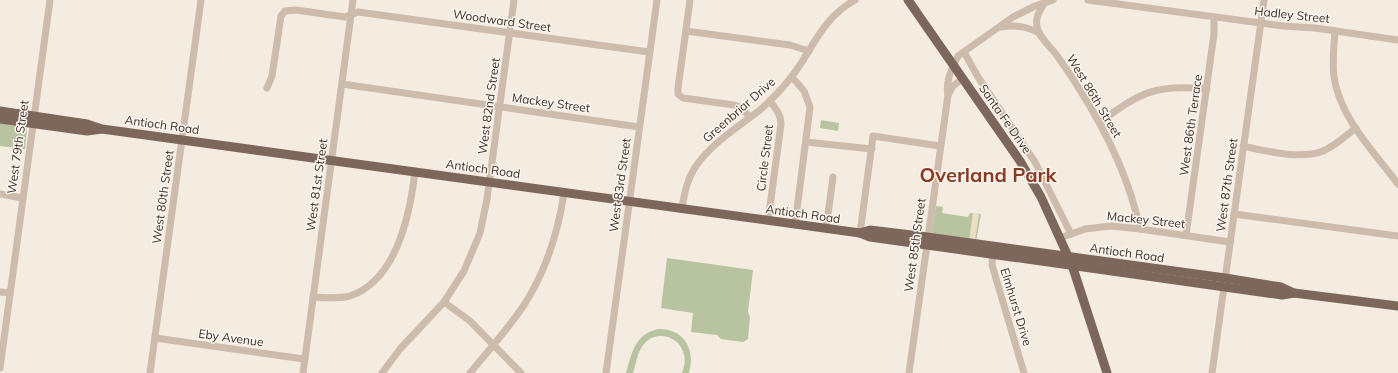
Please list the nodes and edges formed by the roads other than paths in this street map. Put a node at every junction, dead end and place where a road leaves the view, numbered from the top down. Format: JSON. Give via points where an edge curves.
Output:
{"nodes":[{"id":1,"x":50,"y":0,"type":"edge"},
{"id":2,"x":201,"y":0,"type":"edge"},
{"id":3,"x":353,"y":0,"type":"edge"},
{"id":4,"x":514,"y":0,"type":"edge"},
{"id":5,"x":657,"y":0,"type":"edge"},
{"id":6,"x":690,"y":0,"type":"edge"},
{"id":7,"x":908,"y":0,"type":"edge"},
{"id":8,"x":1053,"y":0,"type":"edge"},
{"id":9,"x":1088,"y":0,"type":"edge"},
{"id":10,"x":1264,"y":0,"type":"edge"},
{"id":11,"x":852,"y":1,"type":"edge"},
{"id":12,"x":1046,"y":2,"type":"junction"},
{"id":13,"x":351,"y":14,"type":"junction"},
{"id":14,"x":1214,"y":17,"type":"junction"},
{"id":15,"x":1260,"y":23,"type":"junction"},
{"id":16,"x":1001,"y":27,"type":"junction"},
{"id":17,"x":686,"y":31,"type":"junction"},
{"id":18,"x":1335,"y":31,"type":"junction"},
{"id":19,"x":510,"y":33,"type":"junction"},
{"id":20,"x":1039,"y":33,"type":"junction"},
{"id":21,"x":1398,"y":40,"type":"edge"},
{"id":22,"x":809,"y":50,"type":"junction"},
{"id":23,"x":649,"y":52,"type":"junction"},
{"id":24,"x":964,"y":52,"type":"junction"},
{"id":25,"x":953,"y":66,"type":"junction"},
{"id":26,"x":792,"y":77,"type":"junction"},
{"id":27,"x":962,"y":79,"type":"junction"},
{"id":28,"x":342,"y":84,"type":"junction"},
{"id":29,"x":267,"y":88,"type":"dead end"},
{"id":30,"x":1206,"y":89,"type":"junction"},
{"id":31,"x":948,"y":95,"type":"junction"},
{"id":32,"x":770,"y":101,"type":"junction"},
{"id":33,"x":500,"y":108,"type":"junction"},
{"id":34,"x":0,"y":111,"type":"edge"},
{"id":35,"x":750,"y":116,"type":"junction"},
{"id":36,"x":0,"y":118,"type":"edge"},
{"id":37,"x":33,"y":120,"type":"junction"},
{"id":38,"x":1100,"y":122,"type":"junction"},
{"id":39,"x":639,"y":127,"type":"junction"},
{"id":40,"x":1356,"y":128,"type":"junction"},
{"id":41,"x":181,"y":140,"type":"junction"},
{"id":42,"x":806,"y":142,"type":"junction"},
{"id":43,"x":940,"y":146,"type":"junction"},
{"id":44,"x":1243,"y":146,"type":"junction"},
{"id":45,"x":872,"y":149,"type":"junction"},
{"id":46,"x":331,"y":160,"type":"junction"},
{"id":47,"x":415,"y":171,"type":"junction"},
{"id":48,"x":833,"y":177,"type":"dead end"},
{"id":49,"x":490,"y":182,"type":"junction"},
{"id":50,"x":1398,"y":184,"type":"edge"},
{"id":51,"x":564,"y":193,"type":"junction"},
{"id":52,"x":0,"y":194,"type":"edge"},
{"id":53,"x":22,"y":198,"type":"junction"},
{"id":54,"x":629,"y":202,"type":"junction"},
{"id":55,"x":682,"y":209,"type":"junction"},
{"id":56,"x":1234,"y":214,"type":"junction"},
{"id":57,"x":768,"y":221,"type":"junction"},
{"id":58,"x":795,"y":225,"type":"junction"},
{"id":59,"x":826,"y":229,"type":"junction"},
{"id":60,"x":1140,"y":229,"type":"junction"},
{"id":61,"x":860,"y":233,"type":"junction"},
{"id":62,"x":1071,"y":234,"type":"junction"},
{"id":63,"x":1186,"y":235,"type":"junction"},
{"id":64,"x":1398,"y":236,"type":"edge"},
{"id":65,"x":1060,"y":238,"type":"junction"},
{"id":66,"x":927,"y":241,"type":"junction"},
{"id":67,"x":1230,"y":242,"type":"junction"},
{"id":68,"x":993,"y":251,"type":"junction"},
{"id":69,"x":1070,"y":261,"type":"junction"},
{"id":70,"x":1224,"y":282,"type":"junction"},
{"id":71,"x":0,"y":292,"type":"edge"},
{"id":72,"x":10,"y":293,"type":"junction"},
{"id":73,"x":313,"y":297,"type":"junction"},
{"id":74,"x":444,"y":302,"type":"junction"},
{"id":75,"x":1398,"y":306,"type":"edge"},
{"id":76,"x":155,"y":338,"type":"junction"},
{"id":77,"x":493,"y":345,"type":"junction"},
{"id":78,"x":304,"y":359,"type":"junction"},
{"id":79,"x":0,"y":368,"type":"edge"},
{"id":80,"x":150,"y":373,"type":"edge"},
{"id":81,"x":303,"y":373,"type":"edge"},
{"id":82,"x":382,"y":373,"type":"edge"},
{"id":83,"x":470,"y":373,"type":"edge"},
{"id":84,"x":521,"y":373,"type":"edge"},
{"id":85,"x":606,"y":373,"type":"edge"},
{"id":86,"x":909,"y":373,"type":"edge"},
{"id":87,"x":1024,"y":373,"type":"edge"},
{"id":88,"x":1107,"y":373,"type":"edge"},
{"id":89,"x":1212,"y":373,"type":"edge"}],
"edges":[{"from":1,"to":37,"type":"street","name":"West 79th Street"},
{"from":2,"to":41,"type":"street","name":"West 80th Street"},
{"from":3,"to":13,"type":"street","name":"West 81st Street"},
{"from":4,"to":19,"type":"street","name":"West 82nd Street"},
{"from":5,"to":23,"type":"street","name":"West 83rd Street"},
{"from":6,"to":17,"type":"street"},
{"from":7,"to":25,"type":"main road","name":"Santa Fe Drive"},
{"from":8,"to":12,"type":"street"},
{"from":9,"to":14,"type":"street","name":"Hadley Street"},
{"from":10,"to":15,"type":"street","name":"West 87th Street"},
{"from":11,"to":22,"type":"street","name":"Greenbriar Drive","via":[[825,25]]},
{"from":12,"to":16,"type":"street","via":[[1024,11]]},
{"from":12,"to":20,"type":"street","via":[[1038,13]]},
{"from":13,"to":19,"type":"street","name":"Woodward Street","via":[[358,12]]},
{"from":13,"to":28,"type":"street","name":"West 81st Street"},
{"from":13,"to":29,"type":"street","name":"Woodward Street","via":[[345,17],[296,10],[285,11],[281,16],[272,76]]},
{"from":14,"to":15,"type":"street","name":"Hadley Street"},
{"from":14,"to":30,"type":"street","name":"West 86th Terrace"},
{"from":15,"to":18,"type":"street","name":"Hadley Street"},
{"from":15,"to":44,"type":"street","name":"West 87th Street"},
{"from":16,"to":20,"type":"street","via":[[1024,26]]},
{"from":16,"to":24,"type":"street"},
{"from":17,"to":22,"type":"street","via":[[790,45]]},
{"from":17,"to":35,"type":"street","via":[[678,94],[683,98],[734,105]]},
{"from":18,"to":21,"type":"street","name":"Hadley Street"},
{"from":18,"to":40,"type":"street","via":[[1334,77],[1342,105]]},
{"from":19,"to":23,"type":"street","name":"Woodward Street"},
{"from":19,"to":33,"type":"street","name":"West 82nd Street"},
{"from":20,"to":38,"type":"street","name":"West 86th Street","via":[[1058,56]]},
{"from":22,"to":26,"type":"street","name":"Greenbriar Drive"},
{"from":23,"to":39,"type":"street","name":"West 83rd Street"},
{"from":24,"to":25,"type":"street","via":[[958,56]]},
{"from":24,"to":62,"type":"street","via":[[1035,162]]},
{"from":25,"to":27,"type":"main road","name":"Santa Fe Drive"},
{"from":25,"to":31,"type":"street","name":"West 85th Street","via":[[948,80]]},
{"from":26,"to":32,"type":"street","name":"Greenbriar Drive"},
{"from":26,"to":42,"type":"street","via":[[804,91],[810,108]]},
{"from":27,"to":31,"type":"street","via":[[953,86]]},
{"from":27,"to":65,"type":"main road","name":"Santa Fe Drive","via":[[1020,161],[1041,197]]},
{"from":28,"to":33,"type":"street","name":"Mackey Street"},
{"from":28,"to":46,"type":"street","name":"West 81st Street"},
{"from":30,"to":38,"type":"street","via":[[1176,87],[1151,91],[1130,100]]},
{"from":30,"to":63,"type":"street","name":"West 86th Terrace"},
{"from":31,"to":43,"type":"street","name":"West 85th Street"},
{"from":32,"to":35,"type":"street","name":"Greenbriar Drive"},
{"from":32,"to":57,"type":"street","name":"Circle Street","via":[[781,118],[781,124]]},
{"from":33,"to":39,"type":"street","name":"Mackey Street"},
{"from":33,"to":49,"type":"street","name":"West 82nd Street"},
{"from":34,"to":37,"type":"main road","name":"Antioch Road"},
{"from":35,"to":55,"type":"street","name":"Greenbriar Drive","via":[[721,140],[696,166],[687,184]]},
{"from":36,"to":37,"type":"main road","name":"Antioch Road"},
{"from":37,"to":41,"type":"main road","name":"Antioch Road","via":[[87,131],[102,129]]},
{"from":37,"to":53,"type":"street","name":"West 79th Street"},
{"from":38,"to":60,"type":"street","name":"West 86th Street","via":[[1124,173]]},
{"from":39,"to":54,"type":"street","name":"West 83rd Street"},
{"from":40,"to":44,"type":"street","via":[[1329,148],[1311,154]]},
{"from":40,"to":50,"type":"street"},
{"from":41,"to":46,"type":"main road","name":"Antioch Road"},
{"from":41,"to":76,"type":"street","name":"West 80th Street"},
{"from":42,"to":45,"type":"street"},
{"from":42,"to":58,"type":"street"},
{"from":43,"to":45,"type":"street","via":[[873,136]]},
{"from":43,"to":66,"type":"street","name":"West 85th Street"},
{"from":44,"to":56,"type":"street","name":"West 87th Street"},
{"from":45,"to":61,"type":"street"},
{"from":46,"to":47,"type":"main road","name":"Antioch Road"},
{"from":46,"to":73,"type":"street","name":"West 81st Street"},
{"from":47,"to":49,"type":"main road","name":"Antioch Road"},
{"from":47,"to":73,"type":"street","via":[[410,204],[401,236],[380,275],[366,288],[349,296]]},
{"from":48,"to":59,"type":"street"},
{"from":49,"to":51,"type":"main road","name":"Antioch Road"},
{"from":49,"to":74,"type":"street","name":"West 82nd Street","via":[[484,217],[473,251],[464,271]]},
{"from":51,"to":54,"type":"main road","name":"Antioch Road"},
{"from":51,"to":77,"type":"street","via":[[558,228],[544,268],[524,304]]},
{"from":52,"to":53,"type":"street"},
{"from":53,"to":72,"type":"street","name":"West 79th Street"},
{"from":54,"to":55,"type":"main road","name":"Antioch Road"},
{"from":54,"to":85,"type":"street","name":"West 83rd Street"},
{"from":55,"to":57,"type":"main road","name":"Antioch Road"},
{"from":56,"to":64,"type":"street"},
{"from":56,"to":67,"type":"street","name":"West 87th Street"},
{"from":57,"to":58,"type":"main road","name":"Antioch Road"},
{"from":58,"to":59,"type":"main road","name":"Antioch Road"},
{"from":59,"to":61,"type":"main road","name":"Antioch Road"},
{"from":60,"to":62,"type":"street","name":"Mackey Street","via":[[1111,226]]},
{"from":60,"to":63,"type":"street","name":"Mackey Street"},
{"from":61,"to":66,"type":"main road","name":"Antioch Road","via":[[870,237]]},
{"from":62,"to":65,"type":"street","name":"Mackey Street"},
{"from":63,"to":67,"type":"street","name":"Mackey Street"},
{"from":65,"to":69,"type":"main road","name":"Santa Fe Drive"},
{"from":66,"to":68,"type":"main road","name":"Antioch Road"},
{"from":66,"to":86,"type":"street","name":"West 85th Street"},
{"from":67,"to":70,"type":"street","name":"West 87th Street"},
{"from":68,"to":69,"type":"main road","name":"Antioch Road"},
{"from":68,"to":87,"type":"street","name":"Elmhurst Drive","via":[[992,265]]},
{"from":69,"to":70,"type":"main road","name":"Antioch Road"},
{"from":69,"to":88,"type":"main road","name":"Santa Fe Drive"},
{"from":70,"to":75,"type":"main road","name":"Antioch Road","via":[[1281,287],[1294,293]]},
{"from":70,"to":89,"type":"street","name":"West 87th Street"},
{"from":71,"to":72,"type":"street"},
{"from":72,"to":79,"type":"street","name":"West 79th Street"},
{"from":73,"to":78,"type":"street","name":"West 81st Street"},
{"from":74,"to":77,"type":"street","via":[[470,321]]},
{"from":74,"to":82,"type":"street","name":"West 82nd Street","via":[[400,349]]},
{"from":76,"to":78,"type":"street","name":"Eby Avenue"},
{"from":76,"to":80,"type":"street","name":"West 80th Street"},
{"from":77,"to":83,"type":"street"},
{"from":77,"to":84,"type":"street"},
{"from":78,"to":81,"type":"street","name":"West 81st Street"}]}
